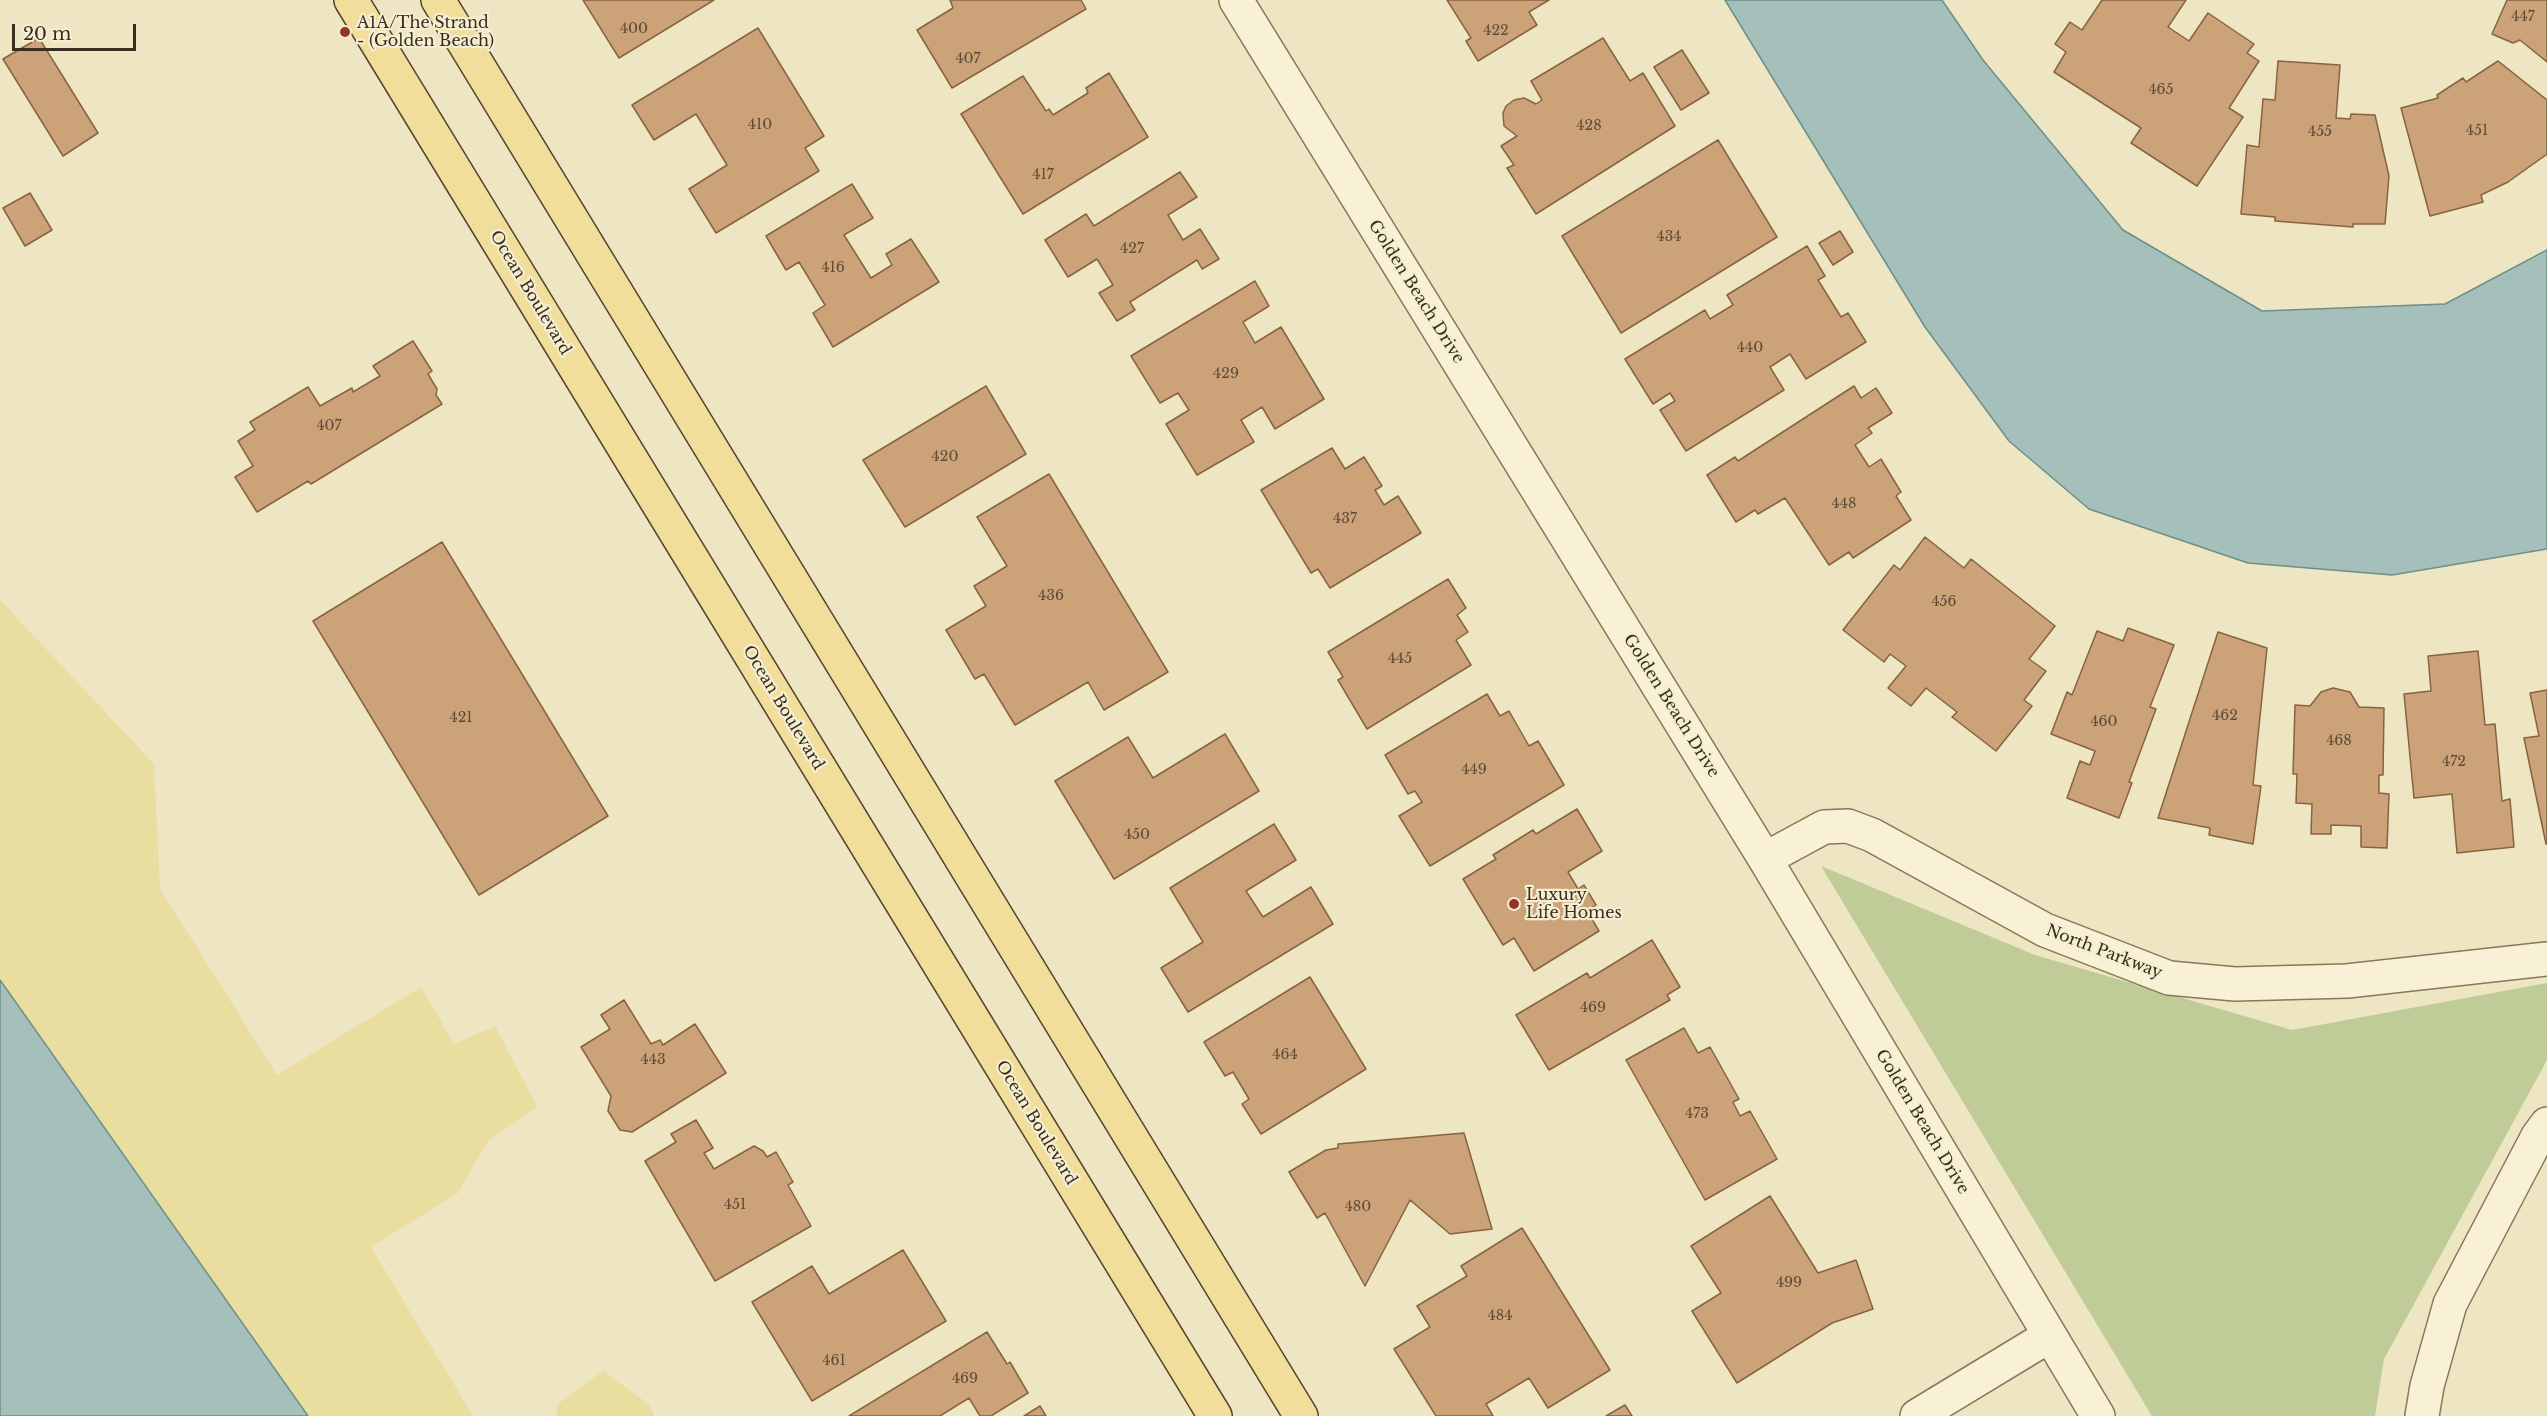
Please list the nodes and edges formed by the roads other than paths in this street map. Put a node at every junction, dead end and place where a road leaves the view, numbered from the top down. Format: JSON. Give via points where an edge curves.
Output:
{"nodes":[{"id":1,"x":351,"y":0,"type":"edge"},
{"id":2,"x":438,"y":0,"type":"edge"},
{"id":3,"x":1236,"y":0,"type":"edge"},
{"id":4,"x":1765,"y":859,"type":"junction"},
{"id":5,"x":2547,"y":959,"type":"edge"},
{"id":6,"x":2547,"y":1124,"type":"edge"},
{"id":7,"x":2049,"y":1336,"type":"junction"},
{"id":8,"x":1215,"y":1416,"type":"edge"},
{"id":9,"x":1301,"y":1416,"type":"edge"},
{"id":10,"x":1917,"y":1416,"type":"edge"},
{"id":11,"x":2098,"y":1416,"type":"edge"},
{"id":12,"x":2422,"y":1416,"type":"edge"}],
"edges":[{"from":1,"to":8,"type":"main road","name":"Ocean Boulevard"},
{"from":2,"to":9,"type":"main road"},
{"from":3,"to":4,"type":"street","name":"Golden Beach Drive"},
{"from":4,"to":5,"type":"street","name":"North Parkway","via":[[1824,826],[1848,826],[1872,835],[2045,930],[2169,978],[2235,984],[2347,981]]},
{"from":4,"to":7,"type":"street","name":"Golden Beach Drive"},
{"from":6,"to":12,"type":"street","via":[[2450,1304]]},
{"from":7,"to":10,"type":"street"},
{"from":7,"to":11,"type":"street","name":"Golden Beach Drive"}]}
